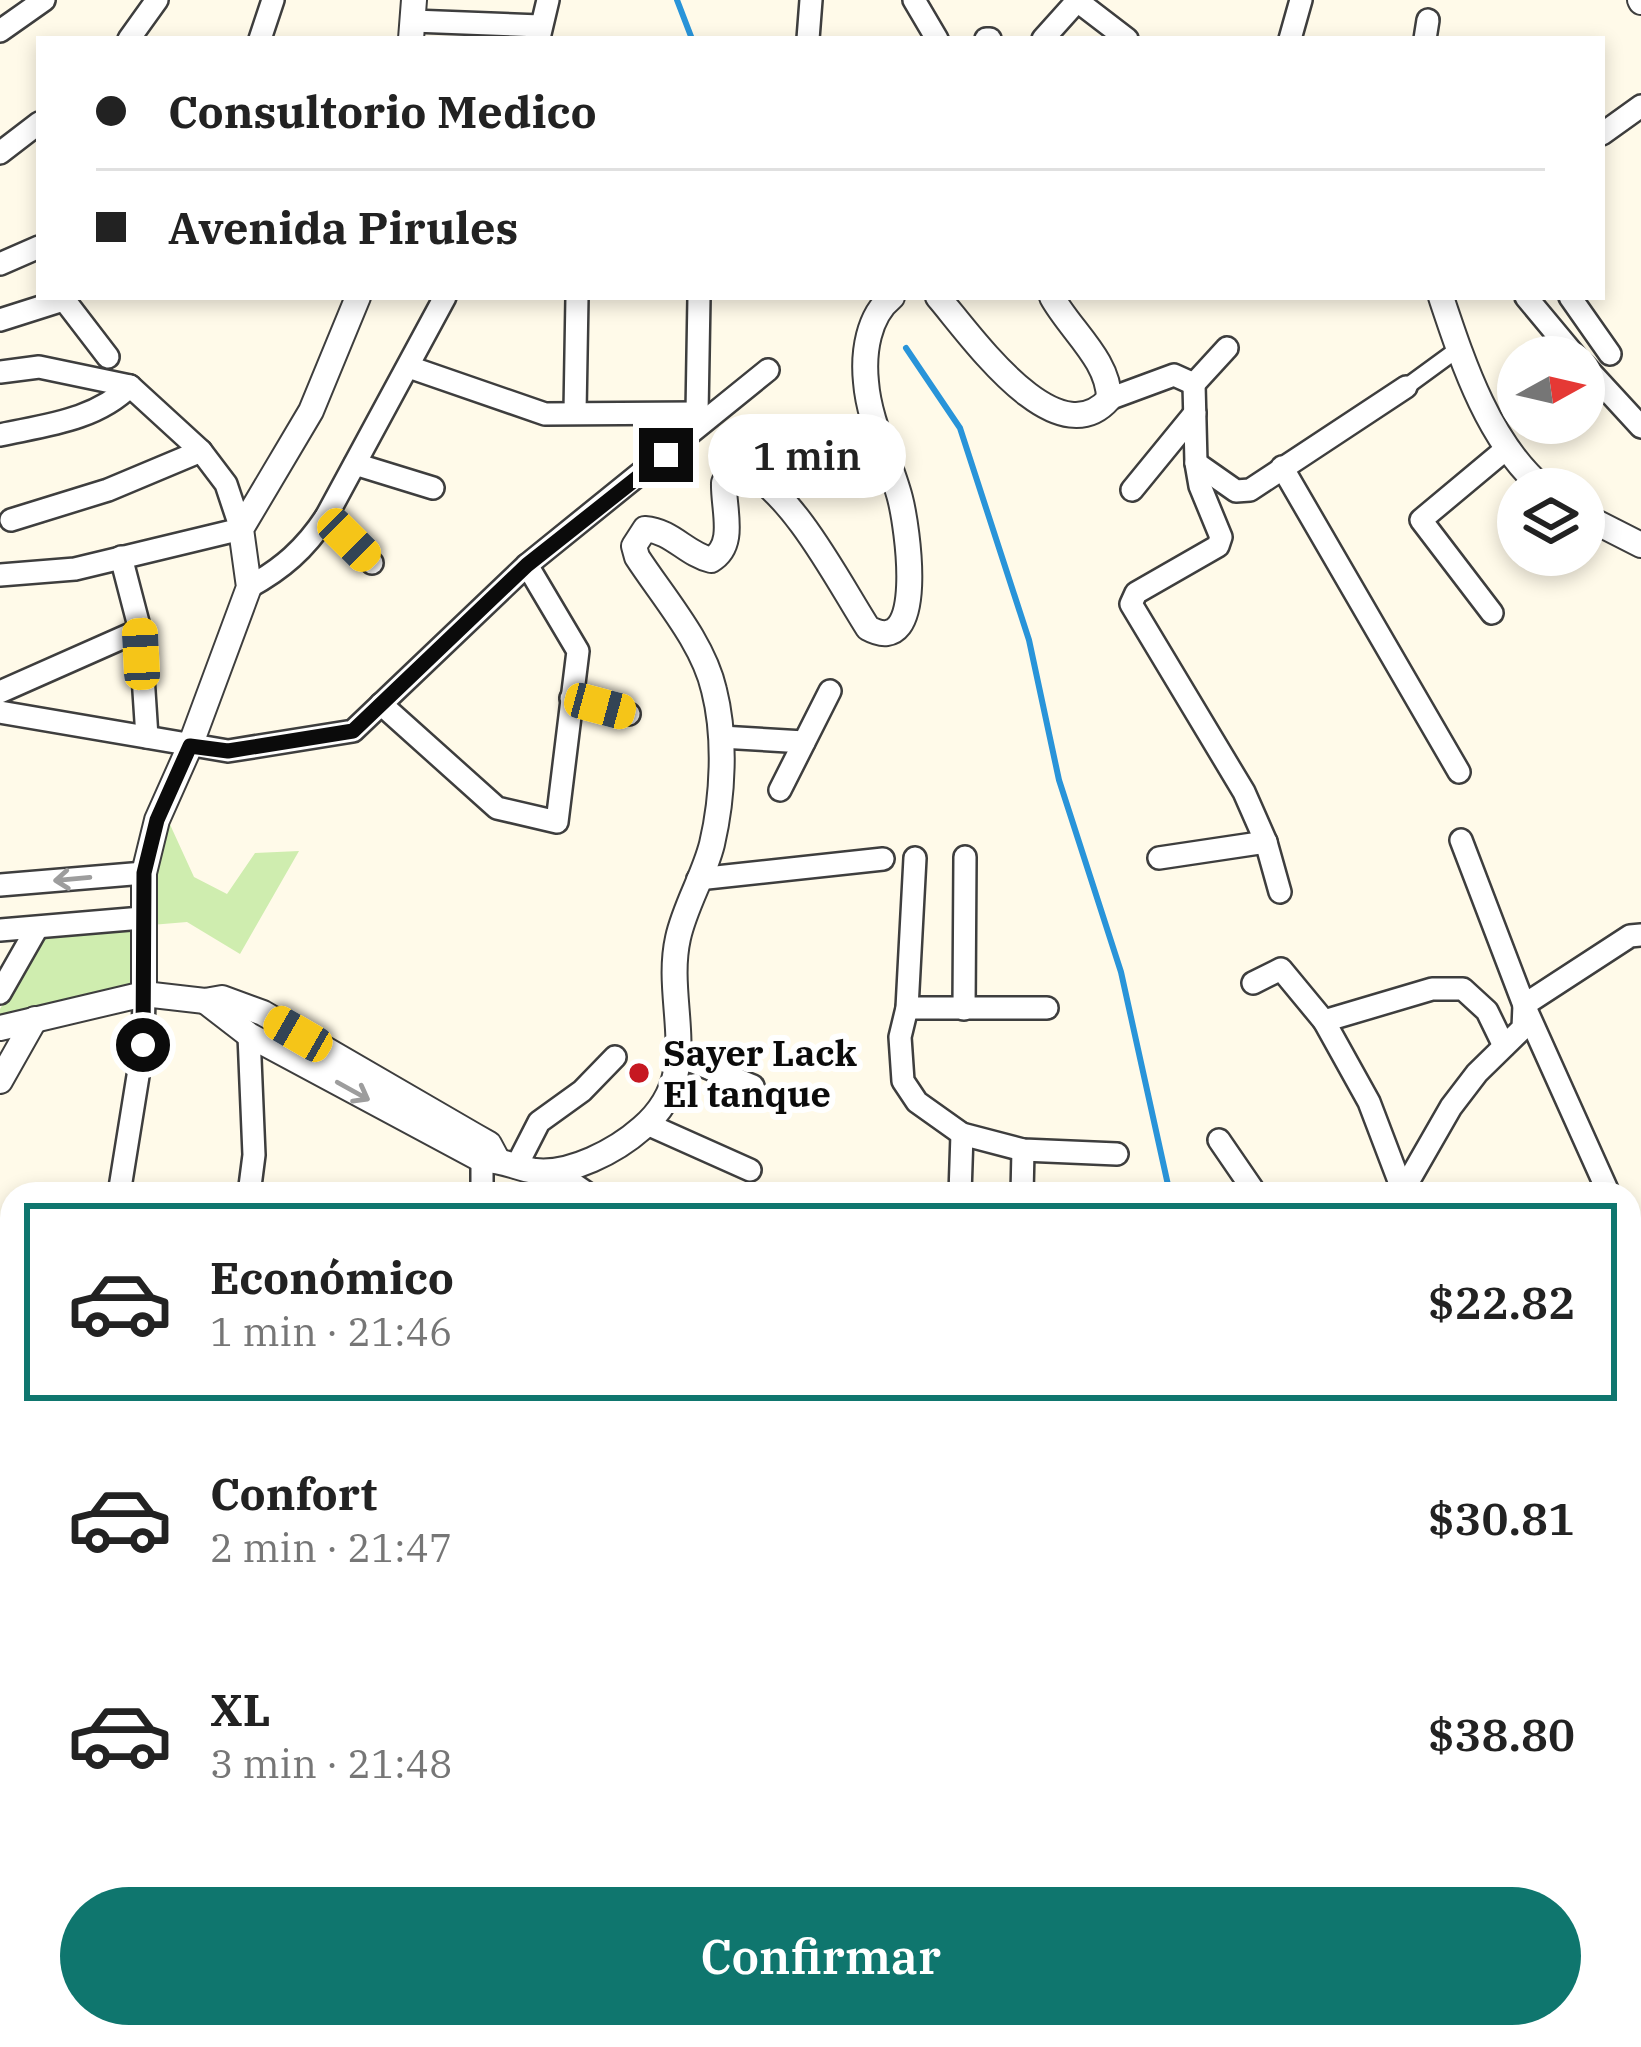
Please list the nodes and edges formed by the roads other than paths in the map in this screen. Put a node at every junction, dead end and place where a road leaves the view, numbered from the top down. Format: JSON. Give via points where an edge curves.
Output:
{"nodes":[{"id":1,"x":44,"y":0,"type":"edge"},
{"id":2,"x":157,"y":0,"type":"edge"},
{"id":3,"x":273,"y":0,"type":"edge"},
{"id":4,"x":548,"y":0,"type":"edge"},
{"id":5,"x":811,"y":0,"type":"edge"},
{"id":6,"x":914,"y":0,"type":"edge"},
{"id":7,"x":1077,"y":0,"type":"edge"},
{"id":8,"x":1301,"y":0,"type":"edge"},
{"id":9,"x":413,"y":20,"type":"edge"},
{"id":10,"x":0,"y":31,"type":"edge"},
{"id":11,"x":539,"y":33,"type":"edge"},
{"id":12,"x":131,"y":36,"type":"edge"},
{"id":13,"x":261,"y":36,"type":"edge"},
{"id":14,"x":808,"y":36,"type":"edge"},
{"id":15,"x":936,"y":36,"type":"edge"},
{"id":16,"x":1046,"y":36,"type":"edge"},
{"id":17,"x":1123,"y":36,"type":"edge"},
{"id":18,"x":1290,"y":36,"type":"edge"},
{"id":19,"x":1641,"y":106,"type":"edge"},
{"id":20,"x":36,"y":125,"type":"edge"},
{"id":21,"x":1605,"y":132,"type":"edge"},
{"id":22,"x":0,"y":153,"type":"edge"},
{"id":23,"x":36,"y":252,"type":"edge"},
{"id":24,"x":0,"y":263,"type":"edge"},
{"id":25,"x":57,"y":300,"type":"edge"},
{"id":26,"x":64,"y":300,"type":"edge"},
{"id":27,"x":357,"y":300,"type":"edge"},
{"id":28,"x":444,"y":300,"type":"edge"},
{"id":29,"x":577,"y":300,"type":"edge"},
{"id":30,"x":699,"y":300,"type":"edge"},
{"id":31,"x":888,"y":300,"type":"edge"},
{"id":32,"x":941,"y":300,"type":"edge"},
{"id":33,"x":1054,"y":300,"type":"edge"},
{"id":34,"x":1442,"y":300,"type":"edge"},
{"id":35,"x":1528,"y":300,"type":"edge"},
{"id":36,"x":1572,"y":300,"type":"edge"},
{"id":37,"x":0,"y":320,"type":"edge"},
{"id":38,"x":1558,"y":336,"type":"edge"},
{"id":39,"x":1227,"y":348,"type":"dead end"},
{"id":40,"x":1459,"y":349,"type":"junction"},
{"id":41,"x":1610,"y":354,"type":"dead end"},
{"id":42,"x":108,"y":358,"type":"dead end"},
{"id":43,"x":409,"y":367,"type":"junction"},
{"id":44,"x":768,"y":370,"type":"dead end"},
{"id":45,"x":0,"y":372,"type":"edge"},
{"id":46,"x":1194,"y":384,"type":"junction"},
{"id":47,"x":130,"y":386,"type":"junction"},
{"id":48,"x":1406,"y":387,"type":"joint"},
{"id":49,"x":1605,"y":388,"type":"edge"},
{"id":50,"x":1109,"y":399,"type":"junction"},
{"id":51,"x":575,"y":412,"type":"junction"},
{"id":52,"x":1195,"y":413,"type":"junction"},
{"id":53,"x":700,"y":420,"type":"junction"},
{"id":54,"x":1641,"y":428,"type":"edge"},
{"id":55,"x":0,"y":434,"type":"edge"},
{"id":56,"x":1506,"y":449,"type":"junction"},
{"id":57,"x":201,"y":451,"type":"junction"},
{"id":58,"x":1196,"y":463,"type":"junction"},
{"id":59,"x":355,"y":464,"type":"junction"},
{"id":60,"x":1282,"y":467,"type":"junction"},
{"id":61,"x":1521,"y":468,"type":"edge"},
{"id":62,"x":434,"y":488,"type":"dead end"},
{"id":63,"x":1132,"y":490,"type":"dead end"},
{"id":64,"x":326,"y":517,"type":"junction"},
{"id":65,"x":10,"y":520,"type":"dead end"},
{"id":66,"x":1605,"y":527,"type":"edge"},
{"id":67,"x":241,"y":529,"type":"junction"},
{"id":68,"x":1641,"y":545,"type":"edge"},
{"id":69,"x":121,"y":557,"type":"junction"},
{"id":70,"x":372,"y":563,"type":"dead end"},
{"id":71,"x":527,"y":565,"type":"junction"},
{"id":72,"x":0,"y":574,"type":"edge"},
{"id":73,"x":249,"y":587,"type":"junction"},
{"id":74,"x":1492,"y":614,"type":"dead end"},
{"id":75,"x":140,"y":630,"type":"junction"},
{"id":76,"x":830,"y":691,"type":"dead end"},
{"id":77,"x":0,"y":692,"type":"edge"},
{"id":78,"x":571,"y":698,"type":"junction"},
{"id":79,"x":381,"y":704,"type":"junction"},
{"id":80,"x":0,"y":712,"type":"edge"},
{"id":81,"x":629,"y":713,"type":"dead end"},
{"id":82,"x":147,"y":737,"type":"junction"},
{"id":83,"x":721,"y":737,"type":"junction"},
{"id":84,"x":804,"y":742,"type":"junction"},
{"id":85,"x":190,"y":746,"type":"junction"},
{"id":86,"x":1459,"y":772,"type":"dead end"},
{"id":87,"x":780,"y":790,"type":"dead end"},
{"id":88,"x":1461,"y":840,"type":"dead end"},
{"id":89,"x":1266,"y":842,"type":"junction"},
{"id":90,"x":965,"y":857,"type":"dead end"},
{"id":91,"x":915,"y":858,"type":"dead end"},
{"id":92,"x":884,"y":859,"type":"dead end"},
{"id":93,"x":1159,"y":859,"type":"dead end"},
{"id":94,"x":144,"y":873,"type":"junction"},
{"id":95,"x":698,"y":879,"type":"junction"},
{"id":96,"x":0,"y":885,"type":"edge"},
{"id":97,"x":1280,"y":892,"type":"dead end"},
{"id":98,"x":142,"y":918,"type":"junction"},
{"id":99,"x":37,"y":928,"type":"junction"},
{"id":100,"x":0,"y":930,"type":"edge"},
{"id":101,"x":1641,"y":934,"type":"edge"},
{"id":102,"x":1252,"y":982,"type":"dead end"},
{"id":103,"x":0,"y":993,"type":"edge"},
{"id":104,"x":144,"y":994,"type":"junction"},
{"id":105,"x":205,"y":1001,"type":"junction"},
{"id":106,"x":1524,"y":1005,"type":"junction"},
{"id":107,"x":907,"y":1008,"type":"junction"},
{"id":108,"x":1047,"y":1008,"type":"dead end"},
{"id":109,"x":964,"y":1009,"type":"junction"},
{"id":110,"x":34,"y":1018,"type":"junction"},
{"id":111,"x":1324,"y":1021,"type":"junction"},
{"id":112,"x":0,"y":1028,"type":"edge"},
{"id":113,"x":249,"y":1035,"type":"junction"},
{"id":114,"x":1504,"y":1046,"type":"junction"},
{"id":115,"x":615,"y":1057,"type":"dead end"},
{"id":116,"x":685,"y":1059,"type":"junction"},
{"id":117,"x":0,"y":1081,"type":"edge"},
{"id":118,"x":753,"y":1086,"type":"dead end"},
{"id":119,"x":647,"y":1124,"type":"junction"},
{"id":120,"x":962,"y":1134,"type":"junction"},
{"id":121,"x":1219,"y":1140,"type":"dead end"},
{"id":122,"x":1023,"y":1150,"type":"junction"},
{"id":123,"x":1117,"y":1154,"type":"dead end"},
{"id":124,"x":496,"y":1158,"type":"junction"},
{"id":125,"x":750,"y":1170,"type":"dead end"},
{"id":126,"x":556,"y":1172,"type":"junction"},
{"id":127,"x":121,"y":1182,"type":"edge"},
{"id":128,"x":251,"y":1182,"type":"edge"},
{"id":129,"x":487,"y":1182,"type":"edge"},
{"id":130,"x":571,"y":1182,"type":"edge"},
{"id":131,"x":960,"y":1182,"type":"edge"},
{"id":132,"x":1022,"y":1182,"type":"edge"},
{"id":133,"x":1248,"y":1182,"type":"edge"},
{"id":134,"x":1398,"y":1182,"type":"edge"},
{"id":135,"x":1408,"y":1182,"type":"edge"},
{"id":136,"x":1604,"y":1182,"type":"edge"}],
"edges":[{"from":1,"to":10,"type":"street"},
{"from":2,"to":12,"type":"street"},
{"from":3,"to":13,"type":"street"},
{"from":4,"to":11,"type":"street"},
{"from":5,"to":14,"type":"street"},
{"from":6,"to":15,"type":"street"},
{"from":7,"to":16,"type":"street"},
{"from":7,"to":17,"type":"street"},
{"from":8,"to":18,"type":"street"},
{"from":9,"to":11,"type":"street"},
{"from":19,"to":21,"type":"street"},
{"from":20,"to":22,"type":"street"},
{"from":23,"to":24,"type":"street"},
{"from":25,"to":37,"type":"street"},
{"from":26,"to":42,"type":"street"},
{"from":27,"to":67,"type":"street","via":[[311,411]]},
{"from":28,"to":43,"type":"street"},
{"from":29,"to":51,"type":"street"},
{"from":30,"to":53,"type":"street"},
{"from":31,"to":83,"type":"street","via":[[868,337],[866,386],[901,501],[910,602],[896,630],[868,628],[797,520],[746,470],[724,483],[722,554],[693,556],[658,530],[638,536],[637,556],[707,666]]},
{"from":32,"to":50,"type":"street","via":[[1030,399],[1081,417]]},
{"from":33,"to":50,"type":"street","via":[[1102,368]]},
{"from":34,"to":40,"type":"street"},
{"from":35,"to":38,"type":"street"},
{"from":36,"to":41,"type":"street"},
{"from":39,"to":46,"type":"street"},
{"from":40,"to":48,"type":"street"},
{"from":40,"to":56,"type":"street"},
{"from":43,"to":51,"type":"street","via":[[545,414]]},
{"from":43,"to":59,"type":"street"},
{"from":44,"to":53,"type":"street"},
{"from":45,"to":47,"type":"street","via":[[39,367]]},
{"from":46,"to":50,"type":"street","via":[[1174,375]]},
{"from":46,"to":52,"type":"street"},
{"from":47,"to":55,"type":"street","via":[[65,422]]},
{"from":47,"to":57,"type":"street"},
{"from":48,"to":60,"type":"street"},
{"from":49,"to":54,"type":"street"},
{"from":51,"to":53,"type":"street"},
{"from":52,"to":58,"type":"street"},
{"from":52,"to":63,"type":"street"},
{"from":53,"to":71,"type":"street"},
{"from":56,"to":61,"type":"street"},
{"from":56,"to":74,"type":"street","via":[[1420,520]]},
{"from":57,"to":65,"type":"street"},
{"from":57,"to":67,"type":"street","via":[[226,484]]},
{"from":58,"to":60,"type":"street","via":[[1236,491]]},
{"from":58,"to":89,"type":"street","via":[[1218,546],[1136,593],[1131,604]]},
{"from":59,"to":62,"type":"street"},
{"from":59,"to":64,"type":"street"},
{"from":60,"to":86,"type":"street"},
{"from":64,"to":70,"type":"street"},
{"from":64,"to":73,"type":"street","via":[[306,546]]},
{"from":66,"to":68,"type":"street"},
{"from":67,"to":69,"type":"street"},
{"from":67,"to":73,"type":"street"},
{"from":69,"to":72,"type":"street"},
{"from":69,"to":75,"type":"street"},
{"from":71,"to":78,"type":"street","via":[[578,651]]},
{"from":71,"to":79,"type":"street"},
{"from":73,"to":85,"type":"street"},
{"from":75,"to":77,"type":"street"},
{"from":75,"to":82,"type":"street"},
{"from":76,"to":84,"type":"street"},
{"from":78,"to":79,"type":"street","via":[[557,822],[497,808]]},
{"from":78,"to":81,"type":"street"},
{"from":79,"to":85,"type":"street","via":[[353,731],[228,751]]},
{"from":80,"to":82,"type":"street"},
{"from":82,"to":85,"type":"street"},
{"from":83,"to":84,"type":"street"},
{"from":83,"to":95,"type":"street","via":[[712,845]]},
{"from":84,"to":87,"type":"street"},
{"from":85,"to":94,"type":"street"},
{"from":88,"to":106,"type":"street"},
{"from":89,"to":93,"type":"street"},
{"from":89,"to":97,"type":"street"},
{"from":90,"to":109,"type":"street"},
{"from":91,"to":107,"type":"street"},
{"from":92,"to":95,"type":"street"},
{"from":94,"to":96,"type":"street","one_way":true},
{"from":94,"to":98,"type":"street"},
{"from":95,"to":116,"type":"street","via":[[677,942]]},
{"from":98,"to":99,"type":"street"},
{"from":98,"to":104,"type":"street"},
{"from":99,"to":100,"type":"street"},
{"from":99,"to":103,"type":"street"},
{"from":101,"to":106,"type":"street"},
{"from":102,"to":111,"type":"street","via":[[1281,969]]},
{"from":104,"to":105,"type":"street"},
{"from":104,"to":110,"type":"street"},
{"from":104,"to":127,"type":"street"},
{"from":105,"to":113,"type":"street"},
{"from":105,"to":124,"type":"street","via":[[222,998],[263,1013]]},
{"from":106,"to":114,"type":"street","via":[[1523,1028]]},
{"from":106,"to":136,"type":"street"},
{"from":107,"to":109,"type":"street"},
{"from":107,"to":120,"type":"street","via":[[903,1081],[917,1102]]},
{"from":108,"to":109,"type":"street"},
{"from":110,"to":112,"type":"street"},
{"from":110,"to":117,"type":"street"},
{"from":111,"to":114,"type":"street","via":[[1432,989],[1463,989],[1487,1011]]},
{"from":111,"to":134,"type":"street","via":[[1370,1102]]},
{"from":113,"to":124,"type":"street","one_way":true},
{"from":113,"to":128,"type":"street"},
{"from":114,"to":135,"type":"street","via":[[1451,1107]]},
{"from":115,"to":124,"type":"street"},
{"from":116,"to":118,"type":"street"},
{"from":116,"to":119,"type":"street"},
{"from":119,"to":125,"type":"street"},
{"from":119,"to":126,"type":"street","via":[[619,1146]]},
{"from":120,"to":122,"type":"street"},
{"from":120,"to":131,"type":"street"},
{"from":121,"to":133,"type":"street"},
{"from":122,"to":123,"type":"street"},
{"from":122,"to":132,"type":"street"},
{"from":124,"to":126,"type":"street"},
{"from":124,"to":129,"type":"street"},
{"from":126,"to":130,"type":"street"}]}
